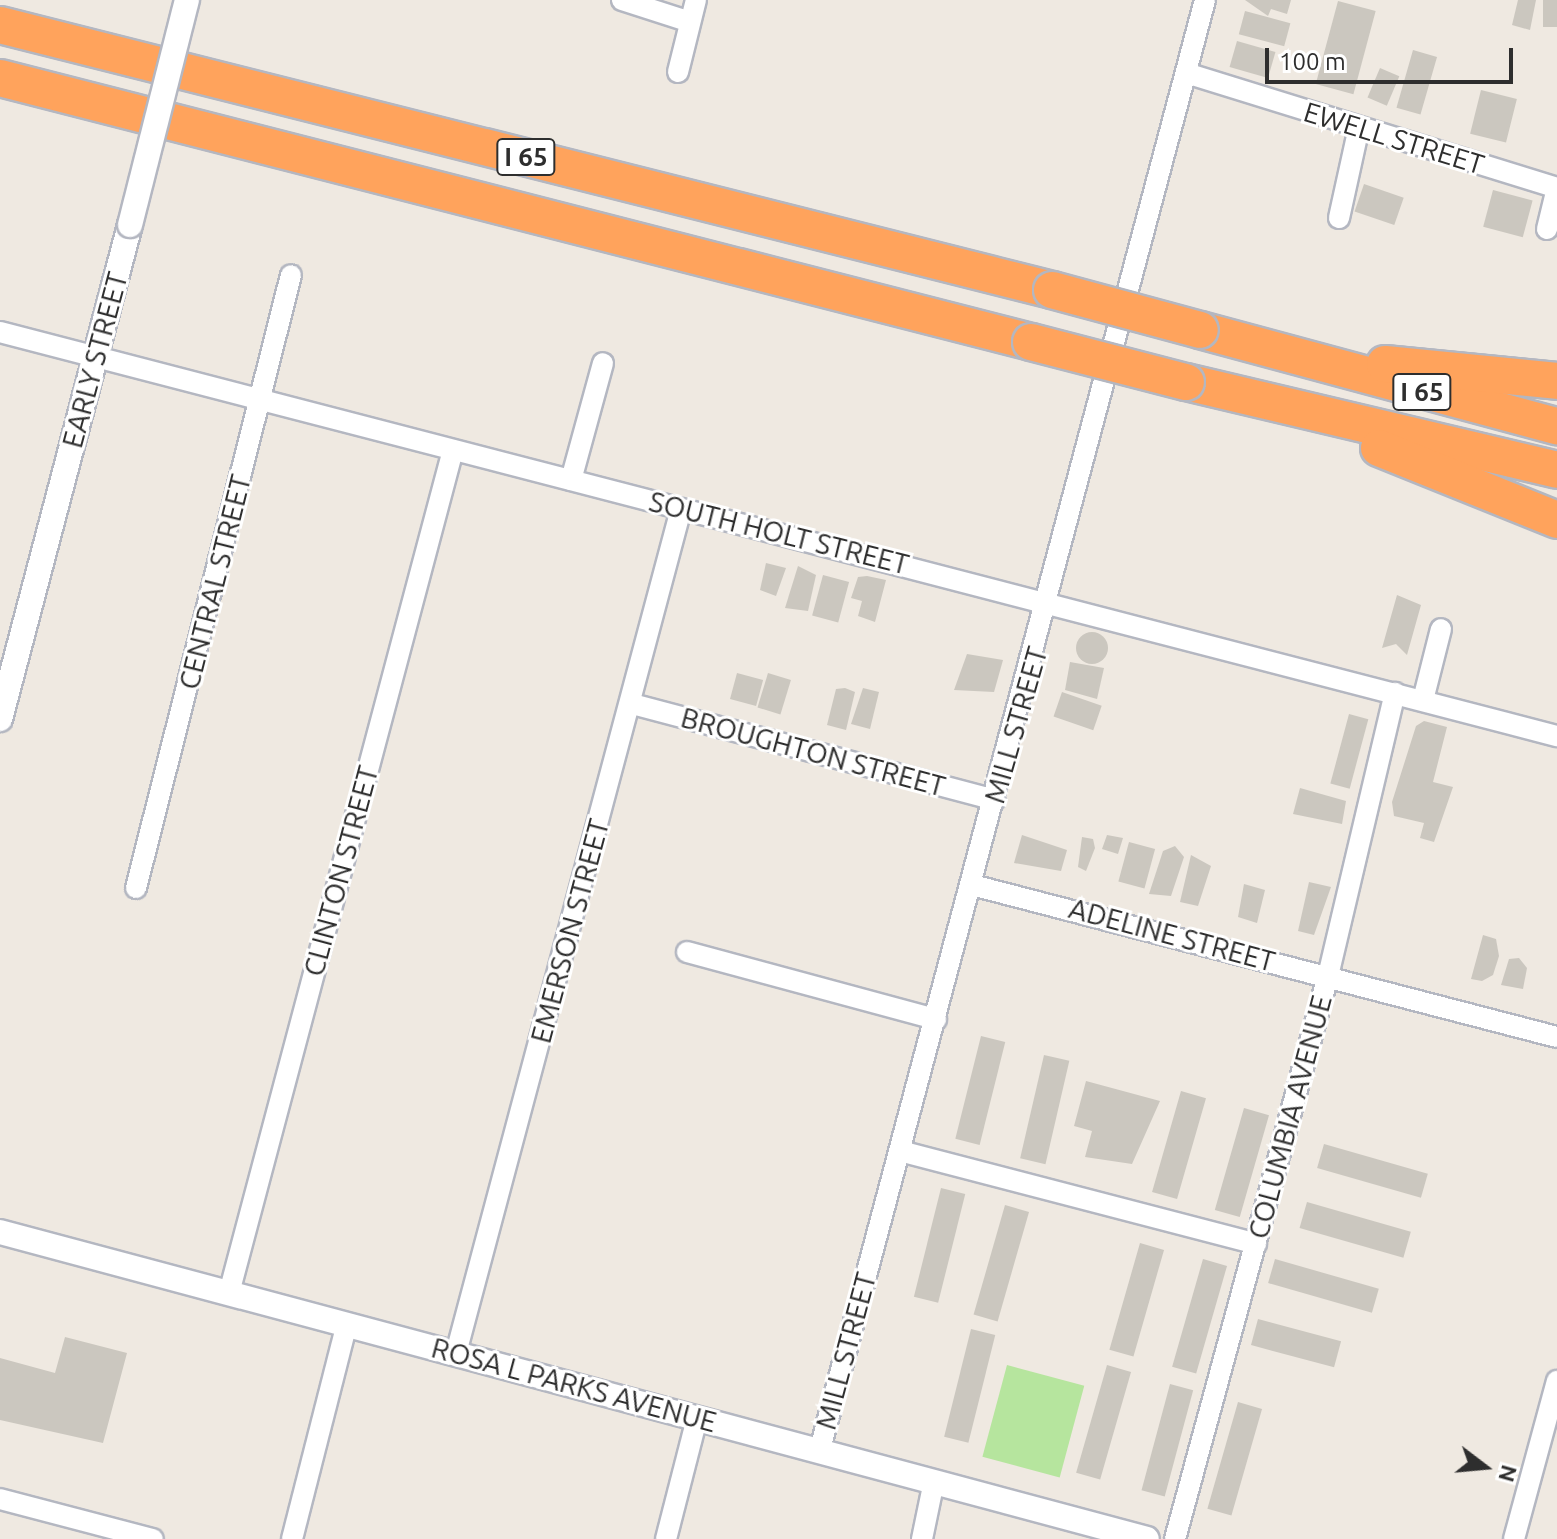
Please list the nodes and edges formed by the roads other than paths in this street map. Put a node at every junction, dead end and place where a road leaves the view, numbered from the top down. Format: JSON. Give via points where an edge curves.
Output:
{"nodes":[{"id":1,"x":187,"y":0,"type":"edge"},
{"id":2,"x":622,"y":0,"type":"edge"},
{"id":3,"x":696,"y":0,"type":"edge"},
{"id":4,"x":1205,"y":0,"type":"edge"},
{"id":5,"x":690,"y":22,"type":"junction"},
{"id":6,"x":0,"y":25,"type":"edge"},
{"id":7,"x":678,"y":72,"type":"dead end"},
{"id":8,"x":1186,"y":73,"type":"junction"},
{"id":9,"x":0,"y":78,"type":"edge"},
{"id":10,"x":1359,"y":127,"type":"junction"},
{"id":11,"x":1557,"y":188,"type":"edge"},
{"id":12,"x":1339,"y":218,"type":"dead end"},
{"id":13,"x":1547,"y":229,"type":"dead end"},
{"id":14,"x":291,"y":275,"type":"dead end"},
{"id":15,"x":0,"y":332,"type":"edge"},
{"id":16,"x":1288,"y":355,"type":"junction"},
{"id":17,"x":96,"y":357,"type":"junction"},
{"id":18,"x":603,"y":363,"type":"dead end"},
{"id":19,"x":1557,"y":381,"type":"edge"},
{"id":20,"x":259,"y":400,"type":"junction"},
{"id":21,"x":1287,"y":404,"type":"junction"},
{"id":22,"x":1557,"y":426,"type":"edge"},
{"id":23,"x":453,"y":450,"type":"junction"},
{"id":24,"x":1557,"y":470,"type":"edge"},
{"id":25,"x":571,"y":480,"type":"junction"},
{"id":26,"x":681,"y":509,"type":"junction"},
{"id":27,"x":1557,"y":520,"type":"edge"},
{"id":28,"x":1050,"y":602,"type":"junction"},
{"id":29,"x":1441,"y":629,"type":"dead end"},
{"id":30,"x":1395,"y":693,"type":"junction"},
{"id":31,"x":1423,"y":700,"type":"junction"},
{"id":32,"x":632,"y":704,"type":"junction"},
{"id":33,"x":0,"y":719,"type":"edge"},
{"id":34,"x":1557,"y":736,"type":"edge"},
{"id":35,"x":995,"y":800,"type":"junction"},
{"id":36,"x":972,"y":885,"type":"junction"},
{"id":37,"x":136,"y":888,"type":"dead end"},
{"id":38,"x":687,"y":952,"type":"dead end"},
{"id":39,"x":1328,"y":976,"type":"junction"},
{"id":40,"x":936,"y":1019,"type":"junction"},
{"id":41,"x":1557,"y":1037,"type":"edge"},
{"id":42,"x":900,"y":1151,"type":"junction"},
{"id":43,"x":0,"y":1232,"type":"edge"},
{"id":44,"x":1256,"y":1244,"type":"junction"},
{"id":45,"x":229,"y":1293,"type":"junction"},
{"id":46,"x":347,"y":1324,"type":"junction"},
{"id":47,"x":456,"y":1353,"type":"junction"},
{"id":48,"x":1557,"y":1381,"type":"edge"},
{"id":49,"x":697,"y":1418,"type":"junction"},
{"id":50,"x":820,"y":1449,"type":"junction"},
{"id":51,"x":934,"y":1481,"type":"junction"},
{"id":52,"x":0,"y":1499,"type":"edge"},
{"id":53,"x":153,"y":1539,"type":"edge"},
{"id":54,"x":292,"y":1539,"type":"edge"},
{"id":55,"x":666,"y":1539,"type":"edge"},
{"id":56,"x":922,"y":1539,"type":"edge"},
{"id":57,"x":1147,"y":1539,"type":"edge"},
{"id":58,"x":1175,"y":1539,"type":"edge"},
{"id":59,"x":1514,"y":1539,"type":"edge"}],
"edges":[{"from":1,"to":17,"type":"street","name":"EARLY STREET","bridge":true},
{"from":2,"to":5,"type":"street"},
{"from":3,"to":5,"type":"street"},
{"from":4,"to":8,"type":"street","name":"MILL STREET"},
{"from":5,"to":7,"type":"street"},
{"from":6,"to":16,"type":"highway","number":"I 65","bridge":true,"via":[[1052,290]]},
{"from":8,"to":10,"type":"street","name":"EWELL STREET"},
{"from":8,"to":28,"type":"street","name":"MILL STREET"},
{"from":9,"to":21,"type":"highway","number":"I 65","bridge":true},
{"from":10,"to":11,"type":"street","name":"EWELL STREET"},
{"from":10,"to":12,"type":"street"},
{"from":11,"to":13,"type":"street"},
{"from":14,"to":20,"type":"street","name":"CENTRAL STREET"},
{"from":15,"to":17,"type":"street","name":"SOUTH HOLT STREET"},
{"from":16,"to":19,"type":"highway"},
{"from":16,"to":22,"type":"highway","number":"I 65"},
{"from":17,"to":20,"type":"street","name":"SOUTH HOLT STREET"},
{"from":17,"to":33,"type":"street","name":"EARLY STREET"},
{"from":18,"to":25,"type":"street"},
{"from":20,"to":23,"type":"street","name":"SOUTH HOLT STREET"},
{"from":20,"to":37,"type":"street","name":"CENTRAL STREET"},
{"from":21,"to":24,"type":"highway","number":"I 65"},
{"from":21,"to":27,"type":"highway"},
{"from":23,"to":25,"type":"street","name":"SOUTH HOLT STREET"},
{"from":23,"to":45,"type":"street","name":"CLINTON STREET"},
{"from":25,"to":26,"type":"street","name":"SOUTH HOLT STREET"},
{"from":26,"to":28,"type":"street","name":"SOUTH HOLT STREET"},
{"from":26,"to":32,"type":"street","name":"EMERSON STREET"},
{"from":28,"to":30,"type":"street","name":"SOUTH HOLT STREET"},
{"from":28,"to":35,"type":"street","name":"MILL STREET"},
{"from":29,"to":31,"type":"street"},
{"from":30,"to":31,"type":"street","name":"SOUTH HOLT STREET"},
{"from":30,"to":39,"type":"street","name":"COLUMBIA AVENUE"},
{"from":31,"to":34,"type":"street","name":"SOUTH HOLT STREET"},
{"from":32,"to":35,"type":"street","name":"BROUGHTON STREET"},
{"from":32,"to":47,"type":"street","name":"EMERSON STREET"},
{"from":35,"to":36,"type":"street","name":"MILL STREET"},
{"from":36,"to":39,"type":"street","name":"ADELINE STREET"},
{"from":36,"to":40,"type":"street","name":"MILL STREET"},
{"from":38,"to":40,"type":"street"},
{"from":39,"to":41,"type":"street","name":"ADELINE STREET"},
{"from":39,"to":44,"type":"street","name":"COLUMBIA AVENUE"},
{"from":40,"to":42,"type":"street","name":"MILL STREET"},
{"from":42,"to":44,"type":"street"},
{"from":42,"to":50,"type":"street","name":"MILL STREET"},
{"from":43,"to":45,"type":"street","name":"ROSA L PARKS AVENUE"},
{"from":44,"to":58,"type":"street","name":"COLUMBIA AVENUE"},
{"from":45,"to":46,"type":"street","name":"ROSA L PARKS AVENUE"},
{"from":46,"to":47,"type":"street","name":"ROSA L PARKS AVENUE"},
{"from":46,"to":54,"type":"street"},
{"from":47,"to":49,"type":"street","name":"ROSA L PARKS AVENUE"},
{"from":48,"to":59,"type":"street"},
{"from":49,"to":50,"type":"street","name":"ROSA L PARKS AVENUE"},
{"from":49,"to":55,"type":"street"},
{"from":50,"to":51,"type":"street","name":"ROSA L PARKS AVENUE"},
{"from":51,"to":56,"type":"street"},
{"from":51,"to":57,"type":"street","name":"ROSA L PARKS AVENUE"},
{"from":52,"to":53,"type":"street"}]}
